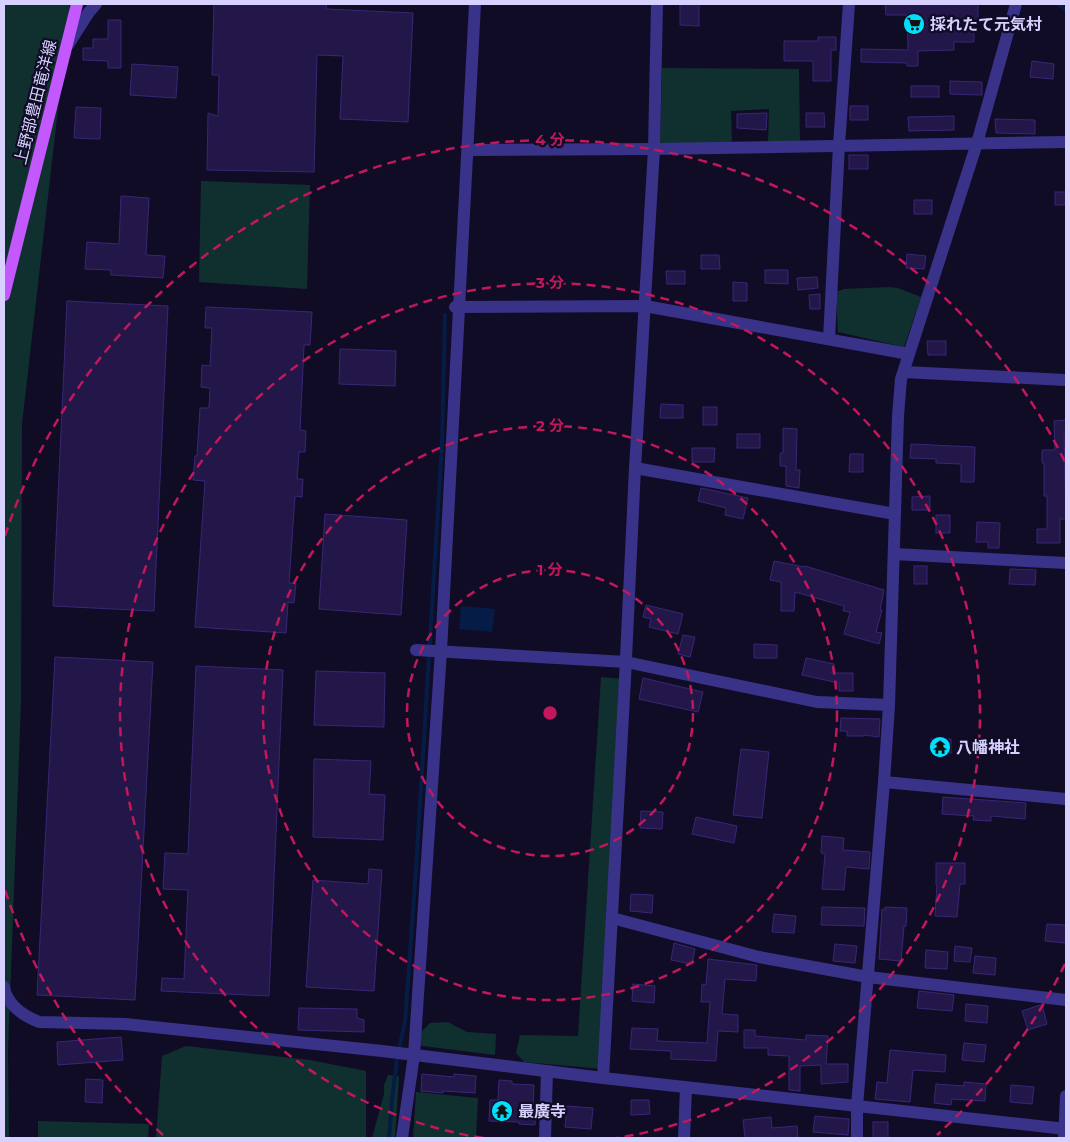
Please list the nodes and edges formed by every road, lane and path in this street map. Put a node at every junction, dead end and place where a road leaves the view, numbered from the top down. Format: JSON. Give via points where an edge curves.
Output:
{"nodes":[{"id":1,"x":77,"y":4,"type":"edge"},
{"id":2,"x":96,"y":4,"type":"edge"},
{"id":3,"x":475,"y":4,"type":"edge"},
{"id":4,"x":657,"y":4,"type":"edge"},
{"id":5,"x":849,"y":4,"type":"edge"},
{"id":6,"x":1016,"y":4,"type":"edge"},
{"id":7,"x":63,"y":54,"type":"junction"},
{"id":8,"x":1066,"y":142,"type":"edge"},
{"id":9,"x":977,"y":143,"type":"junction"},
{"id":10,"x":839,"y":145,"type":"junction"},
{"id":11,"x":654,"y":149,"type":"junction"},
{"id":12,"x":469,"y":150,"type":"junction"},
{"id":13,"x":4,"y":295,"type":"edge"},
{"id":14,"x":645,"y":306,"type":"junction"},
{"id":15,"x":457,"y":307,"type":"junction"},
{"id":16,"x":829,"y":339,"type":"junction"},
{"id":17,"x":909,"y":354,"type":"junction"},
{"id":18,"x":904,"y":372,"type":"junction"},
{"id":19,"x":1066,"y":380,"type":"edge"},
{"id":20,"x":635,"y":468,"type":"junction"},
{"id":21,"x":895,"y":514,"type":"junction"},
{"id":22,"x":894,"y":554,"type":"junction"},
{"id":23,"x":1066,"y":563,"type":"edge"},
{"id":24,"x":416,"y":650,"type":"dead end"},
{"id":25,"x":438,"y":651,"type":"junction"},
{"id":26,"x":626,"y":662,"type":"junction"},
{"id":27,"x":889,"y":705,"type":"junction"},
{"id":28,"x":884,"y":782,"type":"junction"},
{"id":29,"x":1066,"y":799,"type":"edge"},
{"id":30,"x":612,"y":918,"type":"junction"},
{"id":31,"x":868,"y":977,"type":"junction"},
{"id":32,"x":4,"y":987,"type":"edge"},
{"id":33,"x":1066,"y":1000,"type":"edge"},
{"id":34,"x":411,"y":1054,"type":"junction"},
{"id":35,"x":547,"y":1071,"type":"junction"},
{"id":36,"x":603,"y":1078,"type":"junction"},
{"id":37,"x":686,"y":1088,"type":"junction"},
{"id":38,"x":1066,"y":1096,"type":"edge"},
{"id":39,"x":857,"y":1106,"type":"junction"},
{"id":40,"x":1065,"y":1132,"type":"edge"},
{"id":41,"x":402,"y":1138,"type":"edge"},
{"id":42,"x":544,"y":1138,"type":"edge"},
{"id":43,"x":684,"y":1138,"type":"edge"},
{"id":44,"x":857,"y":1138,"type":"edge"}],
"edges":[{"from":1,"to":7,"type":"main road","name":"上野部豊田竜洋線"},
{"from":2,"to":7,"type":"street"},
{"from":3,"to":12,"type":"street"},
{"from":4,"to":11,"type":"street"},
{"from":5,"to":10,"type":"street"},
{"from":6,"to":9,"type":"street"},
{"from":7,"to":13,"type":"main road","name":"上野部豊田竜洋線"},
{"from":8,"to":9,"type":"street"},
{"from":9,"to":10,"type":"street"},
{"from":9,"to":17,"type":"street"},
{"from":10,"to":11,"type":"street"},
{"from":10,"to":16,"type":"street"},
{"from":11,"to":12,"type":"street"},
{"from":11,"to":14,"type":"street"},
{"from":12,"to":15,"type":"street"},
{"from":14,"to":15,"type":"street"},
{"from":14,"to":16,"type":"street"},
{"from":14,"to":20,"type":"street"},
{"from":15,"to":25,"type":"street"},
{"from":16,"to":17,"type":"street"},
{"from":17,"to":18,"type":"street"},
{"from":18,"to":19,"type":"street"},
{"from":18,"to":21,"type":"street","via":[[898,416]]},
{"from":20,"to":21,"type":"street"},
{"from":20,"to":26,"type":"street"},
{"from":21,"to":22,"type":"street"},
{"from":22,"to":23,"type":"street"},
{"from":22,"to":27,"type":"street"},
{"from":24,"to":25,"type":"street"},
{"from":25,"to":26,"type":"street"},
{"from":25,"to":34,"type":"street"},
{"from":26,"to":27,"type":"street","via":[[817,702]]},
{"from":26,"to":30,"type":"street"},
{"from":27,"to":28,"type":"street"},
{"from":28,"to":29,"type":"street"},
{"from":28,"to":31,"type":"street"},
{"from":30,"to":31,"type":"street","via":[[759,957]]},
{"from":30,"to":36,"type":"street"},
{"from":31,"to":33,"type":"street"},
{"from":31,"to":39,"type":"street"},
{"from":32,"to":34,"type":"street","via":[[16,1009],[39,1022],[125,1024]]},
{"from":34,"to":35,"type":"street"},
{"from":34,"to":41,"type":"street"},
{"from":35,"to":36,"type":"street"},
{"from":35,"to":42,"type":"street"},
{"from":36,"to":37,"type":"street"},
{"from":37,"to":39,"type":"street"},
{"from":37,"to":43,"type":"street"},
{"from":38,"to":40,"type":"street"},
{"from":39,"to":40,"type":"street"},
{"from":39,"to":44,"type":"street"}]}
